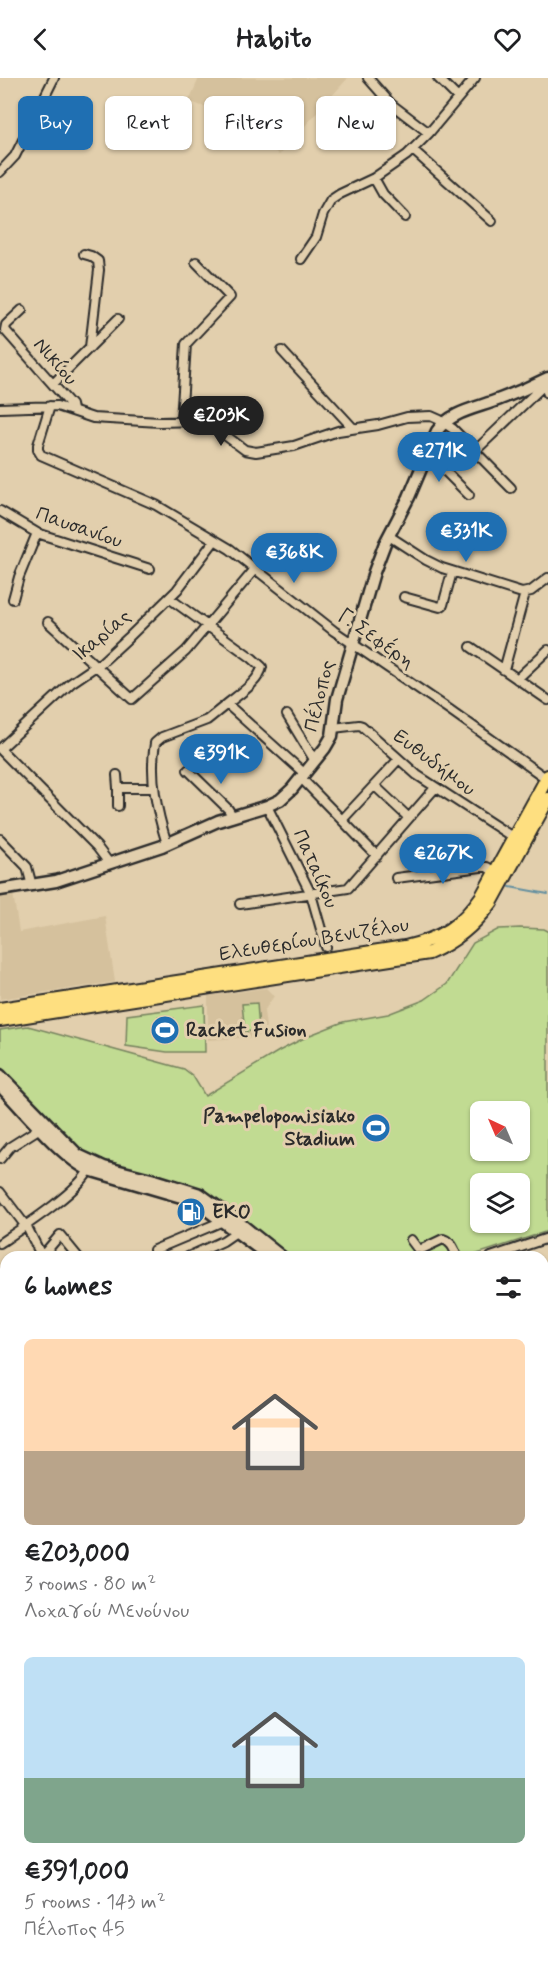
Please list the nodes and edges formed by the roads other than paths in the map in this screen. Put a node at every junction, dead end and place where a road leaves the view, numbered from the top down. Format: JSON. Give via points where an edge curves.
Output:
{"nodes":[{"id":1,"x":54,"y":78,"type":"edge"},
{"id":2,"x":368,"y":78,"type":"edge"},
{"id":3,"x":438,"y":78,"type":"edge"},
{"id":4,"x":475,"y":78,"type":"edge"},
{"id":5,"x":458,"y":98,"type":"junction"},
{"id":6,"x":429,"y":134,"type":"junction"},
{"id":7,"x":413,"y":150,"type":"junction"},
{"id":8,"x":0,"y":172,"type":"edge"},
{"id":9,"x":374,"y":178,"type":"junction"},
{"id":10,"x":405,"y":217,"type":"dead end"},
{"id":11,"x":492,"y":221,"type":"dead end"},
{"id":12,"x":84,"y":254,"type":"dead end"},
{"id":13,"x":301,"y":259,"type":"dead end"},
{"id":14,"x":196,"y":262,"type":"dead end"},
{"id":15,"x":22,"y":310,"type":"dead end"},
{"id":16,"x":118,"y":319,"type":"dead end"},
{"id":17,"x":90,"y":347,"type":"junction"},
{"id":18,"x":282,"y":351,"type":"dead end"},
{"id":19,"x":546,"y":381,"type":"edge"},
{"id":20,"x":53,"y":384,"type":"junction"},
{"id":21,"x":548,"y":394,"type":"edge"},
{"id":22,"x":50,"y":406,"type":"junction"},
{"id":23,"x":0,"y":408,"type":"edge"},
{"id":24,"x":72,"y":410,"type":"junction"},
{"id":25,"x":181,"y":421,"type":"junction"},
{"id":26,"x":444,"y":422,"type":"junction"},
{"id":27,"x":353,"y":428,"type":"junction"},
{"id":28,"x":475,"y":452,"type":"junction"},
{"id":29,"x":427,"y":453,"type":"junction"},
{"id":30,"x":511,"y":488,"type":"dead end"},
{"id":31,"x":469,"y":495,"type":"dead end"},
{"id":32,"x":0,"y":511,"type":"edge"},
{"id":33,"x":37,"y":533,"type":"junction"},
{"id":34,"x":389,"y":536,"type":"junction"},
{"id":35,"x":215,"y":540,"type":"junction"},
{"id":36,"x":150,"y":569,"type":"dead end"},
{"id":37,"x":255,"y":569,"type":"junction"},
{"id":38,"x":452,"y":572,"type":"junction"},
{"id":39,"x":548,"y":578,"type":"edge"},
{"id":40,"x":525,"y":593,"type":"junction"},
{"id":41,"x":404,"y":597,"type":"dead end"},
{"id":42,"x":169,"y":598,"type":"junction"},
{"id":43,"x":13,"y":599,"type":"dead end"},
{"id":44,"x":48,"y":622,"type":"dead end"},
{"id":45,"x":208,"y":627,"type":"junction"},
{"id":46,"x":352,"y":644,"type":"junction"},
{"id":47,"x":471,"y":647,"type":"dead end"},
{"id":48,"x":548,"y":650,"type":"edge"},
{"id":49,"x":97,"y":666,"type":"junction"},
{"id":50,"x":504,"y":670,"type":"junction"},
{"id":51,"x":517,"y":679,"type":"junction"},
{"id":52,"x":548,"y":700,"type":"edge"},
{"id":53,"x":227,"y":704,"type":"junction"},
{"id":54,"x":287,"y":715,"type":"dead end"},
{"id":55,"x":333,"y":728,"type":"junction"},
{"id":56,"x":0,"y":749,"type":"edge"},
{"id":57,"x":398,"y":760,"type":"junction"},
{"id":58,"x":315,"y":761,"type":"junction"},
{"id":59,"x":188,"y":770,"type":"dead end"},
{"id":60,"x":117,"y":775,"type":"dead end"},
{"id":61,"x":303,"y":776,"type":"junction"},
{"id":62,"x":547,"y":778,"type":"edge"},
{"id":63,"x":375,"y":786,"type":"junction"},
{"id":64,"x":118,"y":788,"type":"junction"},
{"id":65,"x":154,"y":788,"type":"junction"},
{"id":66,"x":435,"y":788,"type":"junction"},
{"id":67,"x":548,"y":799,"type":"edge"},
{"id":68,"x":118,"y":806,"type":"dead end"},
{"id":69,"x":267,"y":806,"type":"junction"},
{"id":70,"x":233,"y":817,"type":"junction"},
{"id":71,"x":409,"y":818,"type":"junction"},
{"id":72,"x":342,"y":820,"type":"junction"},
{"id":73,"x":514,"y":838,"type":"junction"},
{"id":74,"x":0,"y":839,"type":"edge"},
{"id":75,"x":167,"y":844,"type":"junction"},
{"id":76,"x":377,"y":856,"type":"junction"},
{"id":77,"x":109,"y":863,"type":"junction"},
{"id":78,"x":495,"y":872,"type":"junction"},
{"id":79,"x":396,"y":879,"type":"dead end"},
{"id":80,"x":32,"y":886,"type":"junction"},
{"id":81,"x":0,"y":890,"type":"edge"},
{"id":82,"x":311,"y":894,"type":"junction"},
{"id":83,"x":240,"y":904,"type":"dead end"},
{"id":84,"x":326,"y":947,"type":"dead end"},
{"id":85,"x":0,"y":1009,"type":"edge"},
{"id":86,"x":0,"y":1020,"type":"edge"},
{"id":87,"x":0,"y":1079,"type":"edge"},
{"id":88,"x":40,"y":1128,"type":"junction"},
{"id":89,"x":0,"y":1159,"type":"edge"},
{"id":90,"x":89,"y":1170,"type":"junction"},
{"id":91,"x":0,"y":1192,"type":"edge"},
{"id":92,"x":223,"y":1221,"type":"junction"},
{"id":93,"x":25,"y":1225,"type":"junction"},
{"id":94,"x":239,"y":1227,"type":"junction"},
{"id":95,"x":548,"y":1238,"type":"edge"},
{"id":96,"x":411,"y":1240,"type":"dead end"},
{"id":97,"x":0,"y":1243,"type":"edge"},
{"id":98,"x":154,"y":1250,"type":"dead end"},
{"id":99,"x":39,"y":1251,"type":"edge"},
{"id":100,"x":46,"y":1251,"type":"edge"},
{"id":101,"x":73,"y":1251,"type":"edge"},
{"id":102,"x":202,"y":1251,"type":"edge"},
{"id":103,"x":264,"y":1251,"type":"edge"},
{"id":104,"x":273,"y":1251,"type":"edge"},
{"id":105,"x":455,"y":1251,"type":"edge"},
{"id":106,"x":513,"y":1251,"type":"edge"}],
"edges":[{"from":1,"to":8,"type":"street","via":[[15,156]]},
{"from":2,"to":6,"type":"street","via":[[395,108]]},
{"from":3,"to":5,"type":"street"},
{"from":4,"to":5,"type":"street"},
{"from":5,"to":6,"type":"street"},
{"from":6,"to":7,"type":"street"},
{"from":7,"to":9,"type":"street"},
{"from":7,"to":11,"type":"street"},
{"from":9,"to":10,"type":"street"},
{"from":9,"to":13,"type":"street","via":[[331,200],[316,237]]},
{"from":12,"to":17,"type":"street","via":[[98,261],[99,270]]},
{"from":14,"to":25,"type":"street","via":[[230,297],[186,345]]},
{"from":15,"to":20,"type":"street","name":"Νικίου","via":[[5,330]]},
{"from":16,"to":17,"type":"street"},
{"from":17,"to":20,"type":"street"},
{"from":18,"to":27,"type":"street"},
{"from":19,"to":21,"type":"street"},
{"from":19,"to":26,"type":"street"},
{"from":19,"to":28,"type":"street"},
{"from":20,"to":24,"type":"street","name":"Νικίου"},
{"from":22,"to":23,"type":"street"},
{"from":22,"to":24,"type":"street"},
{"from":22,"to":35,"type":"street","name":"Γ. Σεφέρη","via":[[38,447],[41,455],[156,505]]},
{"from":24,"to":25,"type":"street","via":[[93,418]]},
{"from":25,"to":27,"type":"street","via":[[209,424],[245,450],[256,452],[294,446]]},
{"from":26,"to":27,"type":"street","via":[[423,416]]},
{"from":26,"to":28,"type":"street"},
{"from":26,"to":29,"type":"street","name":"Πέλοπος"},
{"from":28,"to":30,"type":"street"},
{"from":29,"to":31,"type":"street"},
{"from":29,"to":34,"type":"street","name":"Πέλοπος"},
{"from":32,"to":33,"type":"street","name":"Παυσανίου"},
{"from":33,"to":36,"type":"street","name":"Παυσανίου"},
{"from":33,"to":43,"type":"street"},
{"from":34,"to":38,"type":"street"},
{"from":34,"to":46,"type":"street","name":"Πέλοπος"},
{"from":35,"to":37,"type":"street","name":"Γ. Σεφέρη"},
{"from":35,"to":42,"type":"street","name":"Ικαρίας"},
{"from":37,"to":45,"type":"street"},
{"from":37,"to":46,"type":"street","name":"Γ. Σεφέρη"},
{"from":38,"to":40,"type":"street"},
{"from":38,"to":41,"type":"street","via":[[441,608]]},
{"from":39,"to":40,"type":"street"},
{"from":40,"to":50,"type":"street"},
{"from":42,"to":45,"type":"street"},
{"from":42,"to":49,"type":"street","name":"Ικαρίας"},
{"from":44,"to":49,"type":"street"},
{"from":45,"to":49,"type":"street","via":[[177,661],[132,699]]},
{"from":45,"to":53,"type":"street","via":[[262,668]]},
{"from":46,"to":55,"type":"street","name":"Πέλοπος"},
{"from":46,"to":62,"type":"street","name":"Γ. Σεφέρη"},
{"from":47,"to":50,"type":"street"},
{"from":48,"to":51,"type":"street"},
{"from":49,"to":56,"type":"street","name":"Ικαρίας","via":[[71,682]]},
{"from":50,"to":51,"type":"street"},
{"from":51,"to":52,"type":"street"},
{"from":53,"to":61,"type":"street"},
{"from":53,"to":65,"type":"street","via":[[207,720],[156,741]]},
{"from":54,"to":58,"type":"street"},
{"from":55,"to":57,"type":"street","name":"Ευθυδήμου","via":[[360,725]]},
{"from":55,"to":58,"type":"street","name":"Πέλοπος","via":[[330,741]]},
{"from":56,"to":77,"type":"street"},
{"from":57,"to":63,"type":"street"},
{"from":57,"to":66,"type":"street","name":"Ευθυδήμου"},
{"from":58,"to":61,"type":"street","name":"Πέλοπος"},
{"from":59,"to":70,"type":"street"},
{"from":60,"to":64,"type":"street"},
{"from":61,"to":69,"type":"street","name":"Πέλοπος","via":[[284,797]]},
{"from":61,"to":72,"type":"street"},
{"from":62,"to":73,"type":"main road","name":"Ελευθερίου Βενιζέλου"},
{"from":63,"to":71,"type":"street"},
{"from":63,"to":72,"type":"street"},
{"from":64,"to":65,"type":"street"},
{"from":64,"to":68,"type":"street"},
{"from":65,"to":75,"type":"street"},
{"from":66,"to":71,"type":"street"},
{"from":66,"to":73,"type":"street","name":"Ευθυδήμου"},
{"from":67,"to":86,"type":"main road","name":"Ελευθερίου Βενιζέλου","via":[[480,918],[446,946],[429,953]]},
{"from":69,"to":70,"type":"street","name":"Πέλοπος"},
{"from":69,"to":82,"type":"street","name":"Παταίκου"},
{"from":70,"to":75,"type":"street","name":"Πέλοπος"},
{"from":71,"to":76,"type":"street"},
{"from":72,"to":76,"type":"street"},
{"from":73,"to":78,"type":"main road","name":"Ελευθερίου Βενιζέλου"},
{"from":74,"to":80,"type":"street","via":[[25,864]]},
{"from":75,"to":77,"type":"street","name":"Πέλοπος"},
{"from":76,"to":82,"type":"street","via":[[348,888]]},
{"from":77,"to":80,"type":"street","name":"Πέλοπος"},
{"from":78,"to":79,"type":"street","via":[[482,867]]},
{"from":78,"to":85,"type":"main road","name":"Ελευθερίου Βενιζέλου","via":[[471,912],[455,926],[423,943]]},
{"from":80,"to":81,"type":"street","name":"Πέλοπος"},
{"from":82,"to":83,"type":"street"},
{"from":82,"to":84,"type":"street","name":"Παταίκου"},
{"from":87,"to":88,"type":"street"},
{"from":87,"to":94,"type":"street","via":[[83,1158],[206,1197]]},
{"from":88,"to":89,"type":"street","via":[[10,1147]]},
{"from":88,"to":90,"type":"street","via":[[72,1160]]},
{"from":90,"to":92,"type":"street","via":[[190,1198]]},
{"from":90,"to":93,"type":"street","via":[[82,1182]]},
{"from":91,"to":93,"type":"street"},
{"from":92,"to":94,"type":"street"},
{"from":92,"to":98,"type":"street"},
{"from":93,"to":97,"type":"street"},
{"from":93,"to":99,"type":"street"},
{"from":94,"to":102,"type":"street"},
{"from":94,"to":103,"type":"street"},
{"from":94,"to":104,"type":"street"},
{"from":95,"to":106,"type":"street"},
{"from":96,"to":105,"type":"street","via":[[422,1249],[447,1240]]},
{"from":100,"to":101,"type":"street","via":[[60,1235]]}]}
